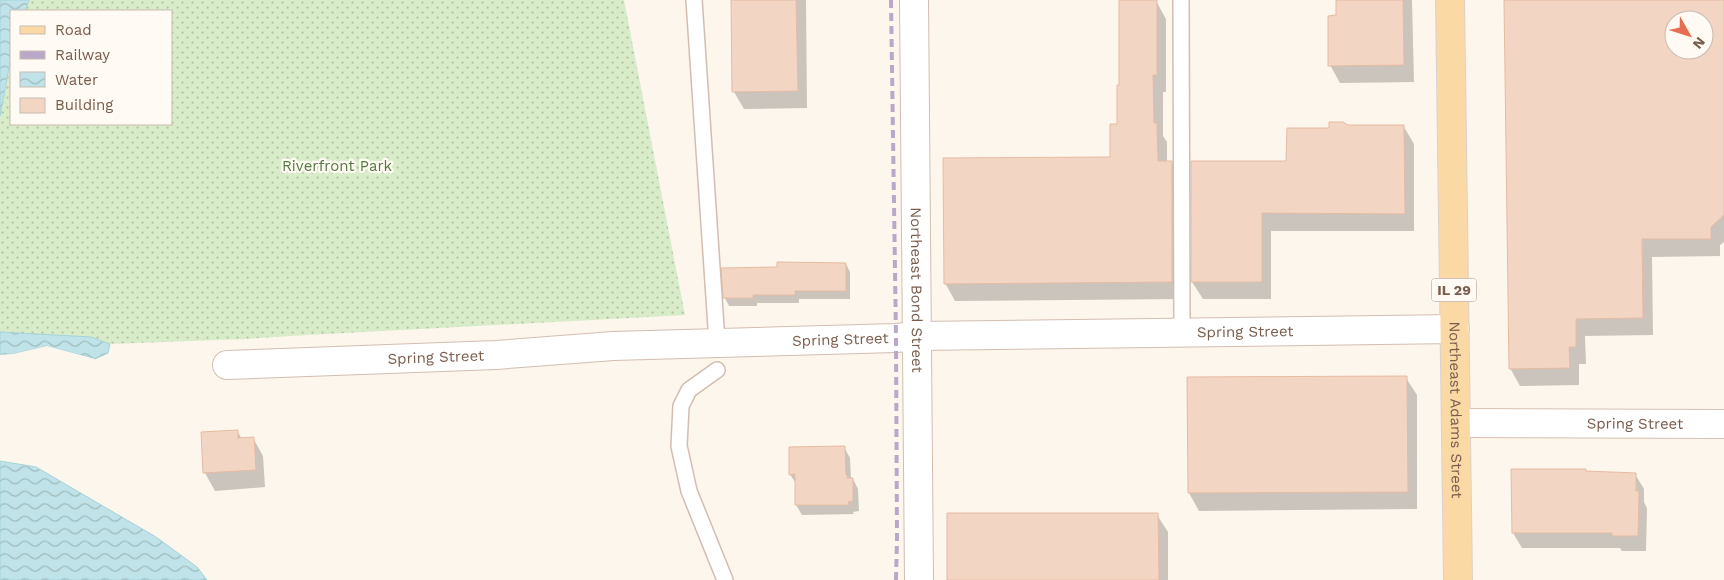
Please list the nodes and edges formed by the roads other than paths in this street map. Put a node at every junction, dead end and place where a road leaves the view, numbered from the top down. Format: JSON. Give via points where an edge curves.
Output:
{"nodes":[{"id":1,"x":694,"y":0,"type":"edge"},
{"id":2,"x":914,"y":0,"type":"edge"},
{"id":3,"x":1181,"y":0,"type":"edge"},
{"id":4,"x":1450,"y":0,"type":"edge"},
{"id":5,"x":1455,"y":329,"type":"junction"},
{"id":6,"x":1182,"y":333,"type":"junction"},
{"id":7,"x":916,"y":336,"type":"junction"},
{"id":8,"x":717,"y":342,"type":"junction"},
{"id":9,"x":227,"y":365,"type":"dead end"},
{"id":10,"x":717,"y":370,"type":"dead end"},
{"id":11,"x":1456,"y":423,"type":"junction"},
{"id":12,"x":1724,"y":424,"type":"edge"},
{"id":13,"x":725,"y":580,"type":"edge"},
{"id":14,"x":919,"y":580,"type":"edge"},
{"id":15,"x":1458,"y":580,"type":"edge"}],
"edges":[{"from":1,"to":8,"type":"lane"},
{"from":2,"to":7,"type":"street","name":"Northeast Bond Street"},
{"from":3,"to":6,"type":"lane"},
{"from":4,"to":5,"type":"main road","name":"Northeast Adams Street","number":"IL 29"},
{"from":5,"to":6,"type":"street","name":"Spring Street"},
{"from":5,"to":11,"type":"main road","name":"Northeast Adams Street","number":"IL 29"},
{"from":6,"to":7,"type":"street","name":"Spring Street"},
{"from":7,"to":8,"type":"street","name":"Spring Street"},
{"from":7,"to":14,"type":"street","name":"Northeast Bond Street"},
{"from":8,"to":9,"type":"street","name":"Spring Street","via":[[496,355]]},
{"from":10,"to":13,"type":"lane","via":[[688,390],[681,406],[679,446],[689,491]]},
{"from":11,"to":12,"type":"street","name":"Spring Street"},
{"from":11,"to":15,"type":"main road","name":"Northeast Adams Street","number":"IL 29"}]}
